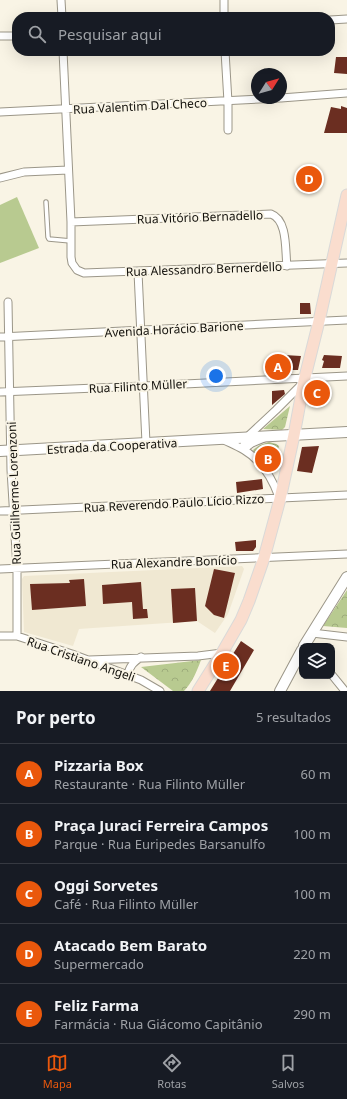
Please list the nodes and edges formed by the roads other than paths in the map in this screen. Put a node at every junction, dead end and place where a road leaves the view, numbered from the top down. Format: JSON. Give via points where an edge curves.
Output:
{"nodes":[{"id":1,"x":61,"y":0,"type":"edge"},
{"id":2,"x":224,"y":0,"type":"edge"},
{"id":3,"x":62,"y":12,"type":"edge"},
{"id":4,"x":224,"y":12,"type":"edge"},
{"id":5,"x":347,"y":19,"type":"edge"},
{"id":6,"x":335,"y":20,"type":"edge"},
{"id":7,"x":0,"y":36,"type":"edge"},
{"id":8,"x":12,"y":36,"type":"edge"},
{"id":9,"x":63,"y":56,"type":"edge"},
{"id":10,"x":225,"y":56,"type":"edge"},
{"id":11,"x":347,"y":93,"type":"edge"},
{"id":12,"x":287,"y":97,"type":"edge"},
{"id":13,"x":251,"y":100,"type":"edge"},
{"id":14,"x":228,"y":102,"type":"junction"},
{"id":15,"x":65,"y":110,"type":"junction"},
{"id":16,"x":0,"y":112,"type":"edge"},
{"id":17,"x":228,"y":130,"type":"dead end"},
{"id":18,"x":68,"y":170,"type":"junction"},
{"id":19,"x":0,"y":178,"type":"edge"},
{"id":20,"x":347,"y":196,"type":"edge"},
{"id":21,"x":46,"y":202,"type":"dead end"},
{"id":22,"x":345,"y":214,"type":"edge"},
{"id":23,"x":71,"y":222,"type":"junction"},
{"id":24,"x":71,"y":241,"type":"junction"},
{"id":25,"x":347,"y":263,"type":"edge"},
{"id":26,"x":332,"y":264,"type":"junction"},
{"id":27,"x":287,"y":266,"type":"junction"},
{"id":28,"x":138,"y":272,"type":"junction"},
{"id":29,"x":8,"y":302,"type":"dead end"},
{"id":30,"x":347,"y":320,"type":"edge"},
{"id":31,"x":319,"y":321,"type":"junction"},
{"id":32,"x":141,"y":330,"type":"junction"},
{"id":33,"x":0,"y":337,"type":"edge"},
{"id":34,"x":8,"y":337,"type":"junction"},
{"id":35,"x":347,"y":376,"type":"edge"},
{"id":36,"x":305,"y":380,"type":"junction"},
{"id":37,"x":144,"y":386,"type":"junction"},
{"id":38,"x":10,"y":391,"type":"junction"},
{"id":39,"x":0,"y":392,"type":"edge"},
{"id":40,"x":347,"y":432,"type":"edge"},
{"id":41,"x":294,"y":435,"type":"junction"},
{"id":42,"x":246,"y":438,"type":"junction"},
{"id":43,"x":266,"y":438,"type":"junction"},
{"id":44,"x":224,"y":440,"type":"junction"},
{"id":45,"x":146,"y":443,"type":"junction"},
{"id":46,"x":244,"y":449,"type":"junction"},
{"id":47,"x":0,"y":451,"type":"edge"},
{"id":48,"x":12,"y":451,"type":"junction"},
{"id":49,"x":347,"y":495,"type":"edge"},
{"id":50,"x":280,"y":499,"type":"junction"},
{"id":51,"x":14,"y":510,"type":"junction"},
{"id":52,"x":0,"y":511,"type":"edge"},
{"id":53,"x":347,"y":554,"type":"edge"},
{"id":54,"x":264,"y":558,"type":"junction"},
{"id":55,"x":17,"y":568,"type":"junction"},
{"id":56,"x":0,"y":569,"type":"edge"},
{"id":57,"x":347,"y":577,"type":"edge"},
{"id":58,"x":312,"y":633,"type":"junction"},
{"id":59,"x":0,"y":636,"type":"edge"},
{"id":60,"x":17,"y":636,"type":"junction"},
{"id":61,"x":347,"y":637,"type":"edge"},
{"id":62,"x":307,"y":643,"type":"edge"},
{"id":63,"x":222,"y":653,"type":"junction"},
{"id":64,"x":142,"y":657,"type":"junction"},
{"id":65,"x":299,"y":657,"type":"edge"},
{"id":66,"x":87,"y":660,"type":"junction"},
{"id":67,"x":128,"y":675,"type":"junction"},
{"id":68,"x":335,"y":679,"type":"edge"},
{"id":69,"x":160,"y":691,"type":"edge"},
{"id":70,"x":198,"y":691,"type":"edge"},
{"id":71,"x":280,"y":691,"type":"edge"},
{"id":72,"x":345,"y":691,"type":"edge"}],
"edges":[{"from":1,"to":3,"type":"street"},
{"from":2,"to":4,"type":"street"},
{"from":5,"to":6,"type":"street"},
{"from":7,"to":8,"type":"street"},
{"from":9,"to":15,"type":"street"},
{"from":10,"to":14,"type":"street"},
{"from":11,"to":12,"type":"street","name":"Rua Valentim Dal Checo"},
{"from":13,"to":14,"type":"street","name":"Rua Valentim Dal Checo"},
{"from":14,"to":15,"type":"street","name":"Rua Valentim Dal Checo"},
{"from":14,"to":17,"type":"street"},
{"from":15,"to":16,"type":"street","name":"Rua Valentim Dal Checo"},
{"from":15,"to":18,"type":"street"},
{"from":18,"to":19,"type":"street","via":[[24,172]]},
{"from":18,"to":23,"type":"street"},
{"from":20,"to":22,"type":"main road"},
{"from":21,"to":24,"type":"lane","via":[[49,239]]},
{"from":22,"to":26,"type":"main road"},
{"from":23,"to":24,"type":"street"},
{"from":23,"to":27,"type":"street","name":"Rua Vitório Bernadello","via":[[271,214],[278,219],[283,229]]},
{"from":24,"to":28,"type":"street","name":"Rua Alessandro Bernerdello","via":[[72,263],[77,270],[84,273]]},
{"from":25,"to":26,"type":"street","name":"Rua Alessandro Bernerdello"},
{"from":26,"to":27,"type":"street","name":"Rua Alessandro Bernerdello"},
{"from":26,"to":31,"type":"main road"},
{"from":27,"to":28,"type":"street","name":"Rua Alessandro Bernerdello"},
{"from":28,"to":32,"type":"street"},
{"from":29,"to":34,"type":"street","name":"Rua Guilherme Lorenzoni"},
{"from":30,"to":31,"type":"street","name":"Avenida Horácio Barione"},
{"from":31,"to":32,"type":"street","name":"Avenida Horácio Barione"},
{"from":31,"to":36,"type":"main road"},
{"from":32,"to":34,"type":"street","name":"Avenida Horácio Barione"},
{"from":32,"to":37,"type":"street"},
{"from":33,"to":34,"type":"street","name":"Avenida Horácio Barione"},
{"from":34,"to":38,"type":"street","name":"Rua Guilherme Lorenzoni"},
{"from":35,"to":36,"type":"street","name":"Rua Filinto Müller"},
{"from":36,"to":37,"type":"street","name":"Rua Filinto Müller"},
{"from":36,"to":41,"type":"main road"},
{"from":36,"to":42,"type":"street"},
{"from":37,"to":38,"type":"street","name":"Rua Filinto Müller"},
{"from":37,"to":45,"type":"street"},
{"from":38,"to":39,"type":"street","name":"Rua Filinto Müller"},
{"from":38,"to":48,"type":"street","name":"Rua Guilherme Lorenzoni"},
{"from":40,"to":41,"type":"street","name":"Estrada da Cooperativa"},
{"from":41,"to":43,"type":"street","name":"Estrada da Cooperativa"},
{"from":41,"to":50,"type":"main road"},
{"from":42,"to":43,"type":"street","name":"Estrada da Cooperativa"},
{"from":42,"to":44,"type":"street","name":"Estrada da Cooperativa"},
{"from":42,"to":46,"type":"street"},
{"from":43,"to":46,"type":"street","name":"Estrada da Cooperativa"},
{"from":44,"to":45,"type":"street","name":"Estrada da Cooperativa"},
{"from":44,"to":46,"type":"street","name":"Estrada da Cooperativa"},
{"from":45,"to":48,"type":"street","name":"Estrada da Cooperativa"},
{"from":46,"to":50,"type":"street","via":[[268,473]]},
{"from":47,"to":48,"type":"street","name":"Estrada da Cooperativa"},
{"from":48,"to":51,"type":"street","name":"Rua Guilherme Lorenzoni"},
{"from":49,"to":50,"type":"street","name":"Rua Reverendo Paulo Lício Rizzo"},
{"from":50,"to":51,"type":"street","name":"Rua Reverendo Paulo Lício Rizzo"},
{"from":50,"to":54,"type":"main road"},
{"from":51,"to":52,"type":"street","name":"Rua Reverendo Paulo Lício Rizzo"},
{"from":51,"to":55,"type":"street","name":"Rua Guilherme Lorenzoni"},
{"from":53,"to":54,"type":"street","name":"Rua Alexandre Bonício"},
{"from":54,"to":55,"type":"street","name":"Rua Alexandre Bonício"},
{"from":54,"to":63,"type":"main road","via":[[250,601]]},
{"from":55,"to":56,"type":"street","name":"Rua Alexandre Bonício"},
{"from":55,"to":60,"type":"street","name":"Rua Guilherme Lorenzoni"},
{"from":57,"to":58,"type":"street"},
{"from":58,"to":61,"type":"street"},
{"from":58,"to":62,"type":"street"},
{"from":59,"to":60,"type":"street","name":"Rua Cristiano Angeli"},
{"from":60,"to":66,"type":"street","name":"Rua Cristiano Angeli"},
{"from":63,"to":64,"type":"street"},
{"from":63,"to":70,"type":"main road"},
{"from":64,"to":66,"type":"street"},
{"from":64,"to":67,"type":"street","via":[[129,668]]},
{"from":65,"to":71,"type":"street"},
{"from":66,"to":67,"type":"street","name":"Rua Cristiano Angeli"},
{"from":67,"to":69,"type":"street","name":"Rua Cristiano Angeli"},
{"from":68,"to":72,"type":"street"}]}
